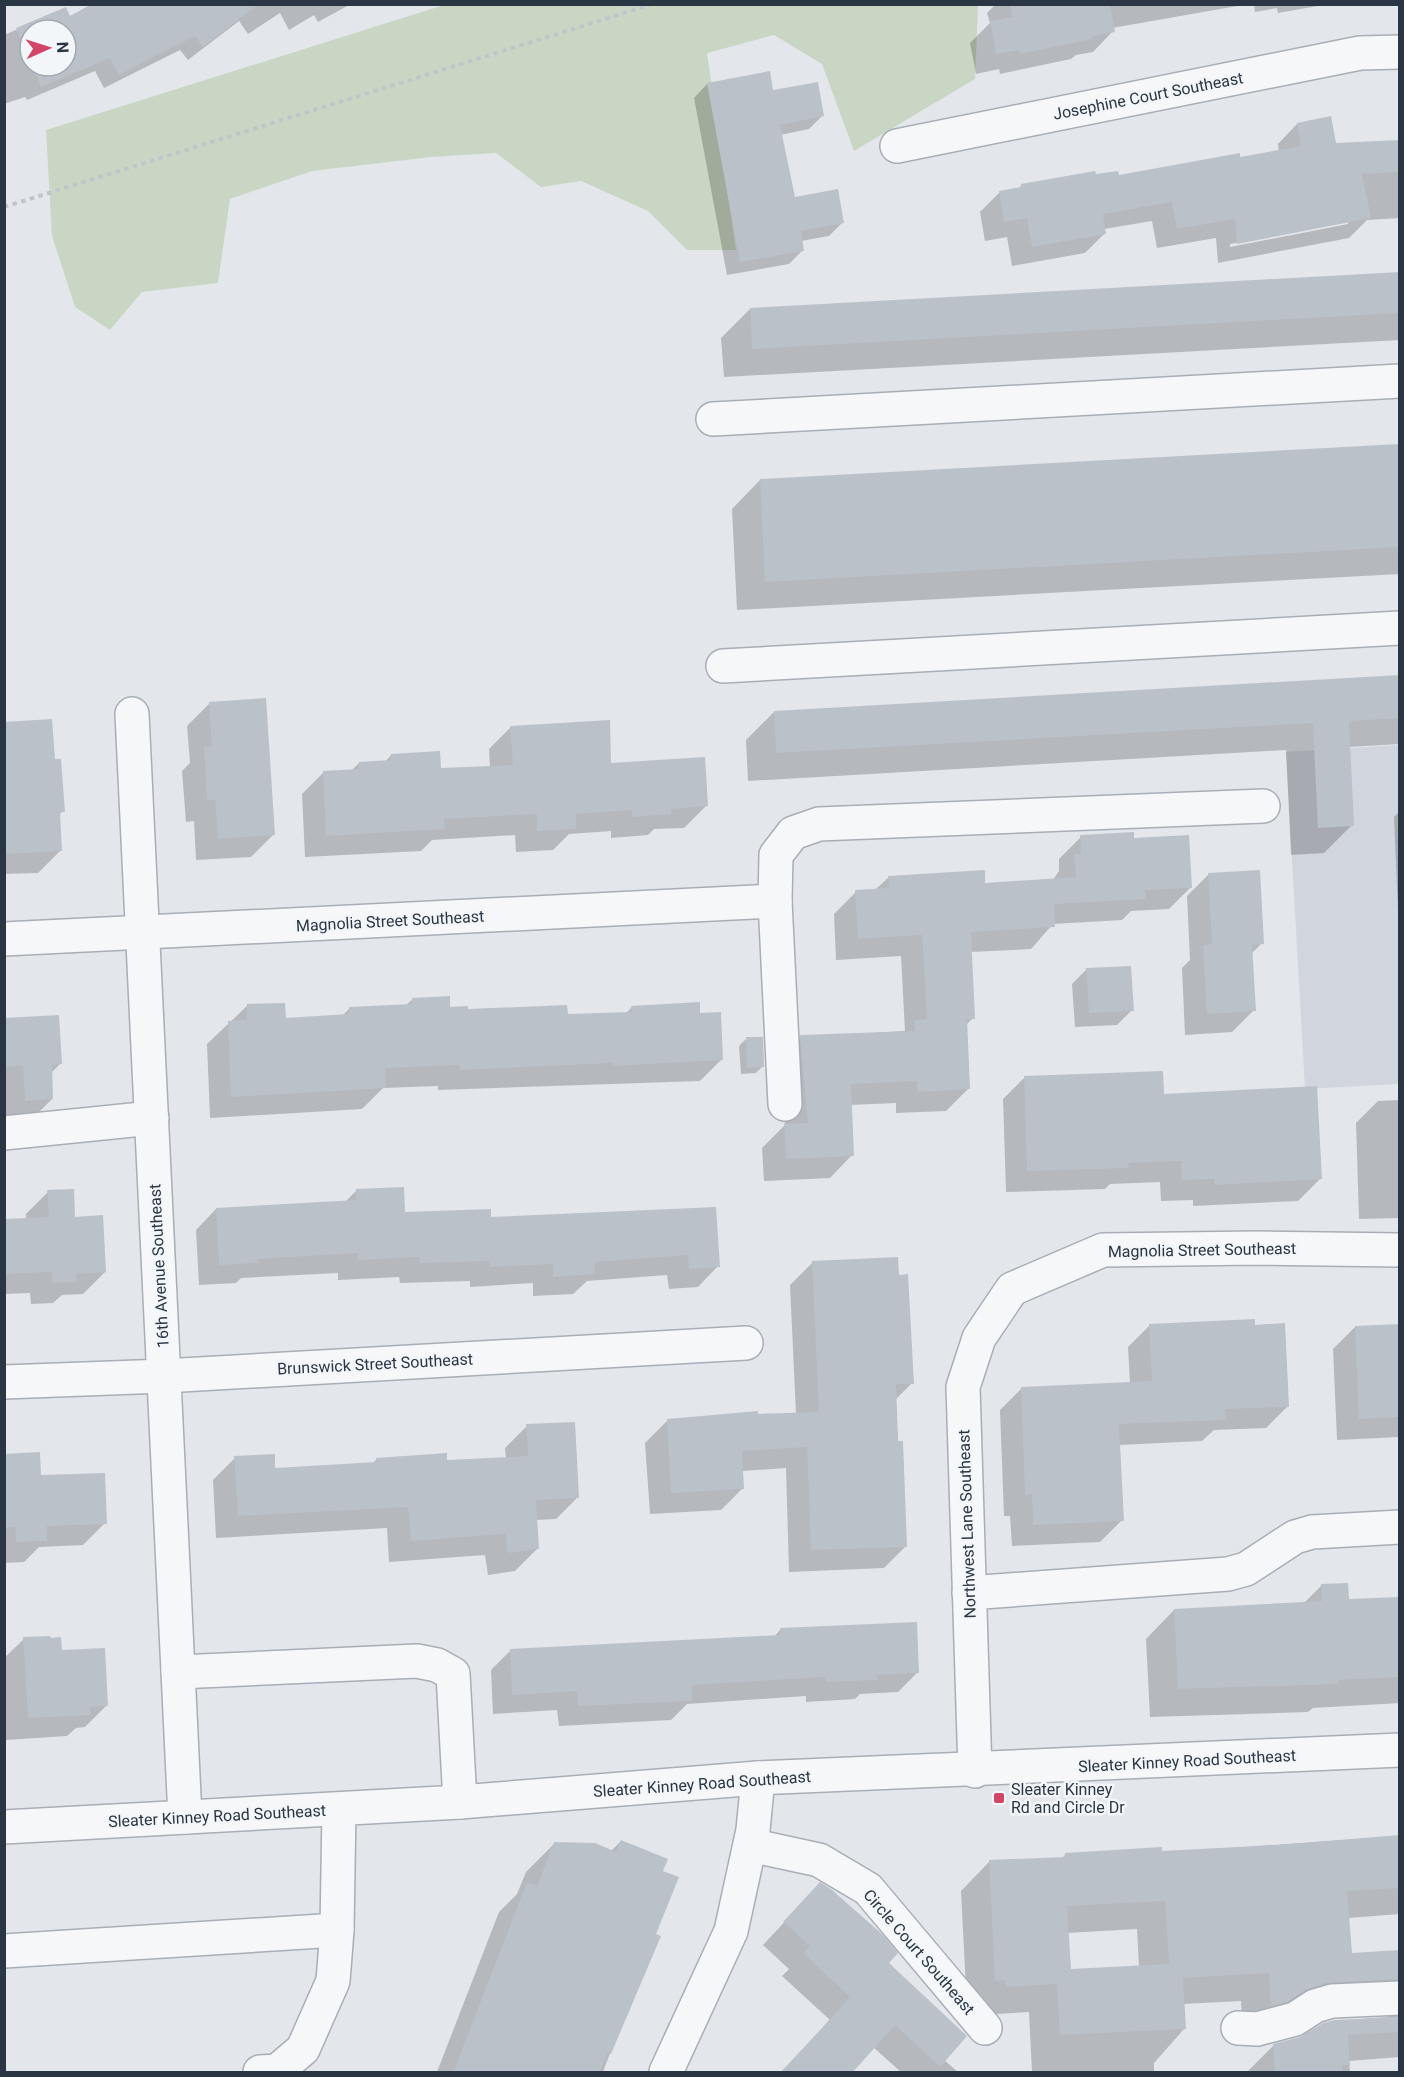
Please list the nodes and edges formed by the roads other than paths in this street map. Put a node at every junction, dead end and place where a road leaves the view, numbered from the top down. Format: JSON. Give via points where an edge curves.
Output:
{"nodes":[{"id":1,"x":1400,"y":52,"type":"edge"},
{"id":2,"x":897,"y":146,"type":"dead end"},
{"id":3,"x":1400,"y":381,"type":"edge"},
{"id":4,"x":713,"y":418,"type":"dead end"},
{"id":5,"x":1400,"y":628,"type":"edge"},
{"id":6,"x":723,"y":666,"type":"dead end"},
{"id":7,"x":132,"y":714,"type":"dead end"},
{"id":8,"x":1263,"y":806,"type":"dead end"},
{"id":9,"x":776,"y":901,"type":"junction"},
{"id":10,"x":143,"y":934,"type":"junction"},
{"id":11,"x":4,"y":939,"type":"edge"},
{"id":12,"x":785,"y":1104,"type":"dead end"},
{"id":13,"x":152,"y":1118,"type":"junction"},
{"id":14,"x":4,"y":1133,"type":"edge"},
{"id":15,"x":1400,"y":1250,"type":"edge"},
{"id":16,"x":1012,"y":1289,"type":"joint"},
{"id":17,"x":746,"y":1343,"type":"dead end"},
{"id":18,"x":164,"y":1376,"type":"junction"},
{"id":19,"x":4,"y":1382,"type":"edge"},
{"id":20,"x":1400,"y":1527,"type":"edge"},
{"id":21,"x":969,"y":1593,"type":"junction"},
{"id":22,"x":178,"y":1672,"type":"junction"},
{"id":23,"x":1400,"y":1750,"type":"edge"},
{"id":24,"x":975,"y":1771,"type":"junction"},
{"id":25,"x":758,"y":1778,"type":"junction"},
{"id":26,"x":460,"y":1802,"type":"junction"},
{"id":27,"x":339,"y":1809,"type":"junction"},
{"id":28,"x":185,"y":1817,"type":"junction"},
{"id":29,"x":4,"y":1827,"type":"edge"},
{"id":30,"x":750,"y":1845,"type":"junction"},
{"id":31,"x":337,"y":1930,"type":"junction"},
{"id":32,"x":4,"y":1951,"type":"edge"},
{"id":33,"x":1400,"y":1998,"type":"edge"},
{"id":34,"x":985,"y":2028,"type":"dead end"},
{"id":35,"x":1238,"y":2028,"type":"dead end"},
{"id":36,"x":260,"y":2073,"type":"edge"},
{"id":37,"x":666,"y":2073,"type":"edge"}],
"edges":[{"from":1,"to":2,"type":"street","name":"Josephine Court Southeast","via":[[1360,53]]},
{"from":3,"to":4,"type":"street"},
{"from":5,"to":6,"type":"street"},
{"from":7,"to":10,"type":"street","name":"16th Avenue Southeast"},
{"from":8,"to":9,"type":"street","via":[[819,824],[793,833],[776,855]]},
{"from":9,"to":10,"type":"street","name":"Magnolia Street Southeast"},
{"from":9,"to":12,"type":"street"},
{"from":10,"to":11,"type":"street","name":"Magnolia Street Southeast"},
{"from":10,"to":13,"type":"street","name":"16th Avenue Southeast"},
{"from":13,"to":14,"type":"street"},
{"from":13,"to":18,"type":"street","name":"16th Avenue Southeast"},
{"from":15,"to":16,"type":"street","name":"Magnolia Street Southeast","via":[[1103,1250]]},
{"from":16,"to":21,"type":"street","name":"Northwest Lane Southeast","via":[[979,1338],[963,1387]]},
{"from":17,"to":18,"type":"street","name":"Brunswick Street Southeast"},
{"from":18,"to":19,"type":"street","name":"Brunswick Street Southeast"},
{"from":18,"to":22,"type":"street","name":"16th Avenue Southeast"},
{"from":20,"to":21,"type":"street","via":[[1312,1532],[1295,1537],[1246,1569],[1228,1574]]},
{"from":21,"to":24,"type":"street","name":"Northwest Lane Southeast"},
{"from":22,"to":26,"type":"street","via":[[417,1661],[437,1665],[453,1674]]},
{"from":22,"to":28,"type":"street","name":"16th Avenue Southeast"},
{"from":23,"to":24,"type":"street","name":"Sleater Kinney Road Southeast"},
{"from":24,"to":25,"type":"street","name":"Sleater Kinney Road Southeast"},
{"from":25,"to":26,"type":"street","name":"Sleater Kinney Road Southeast"},
{"from":25,"to":30,"type":"street"},
{"from":26,"to":27,"type":"street","name":"Sleater Kinney Road Southeast"},
{"from":27,"to":28,"type":"street","name":"Sleater Kinney Road Southeast"},
{"from":27,"to":31,"type":"street"},
{"from":28,"to":29,"type":"street","name":"Sleater Kinney Road Southeast"},
{"from":30,"to":34,"type":"street","name":"Circle Court Southeast","via":[[819,1860],[868,1889]]},
{"from":30,"to":37,"type":"street","via":[[731,1931]]},
{"from":31,"to":32,"type":"street"},
{"from":31,"to":36,"type":"street","via":[[333,1982],[303,2049],[277,2071]]},
{"from":33,"to":35,"type":"street","via":[[1332,2001],[1285,2022],[1257,2030]]}]}
